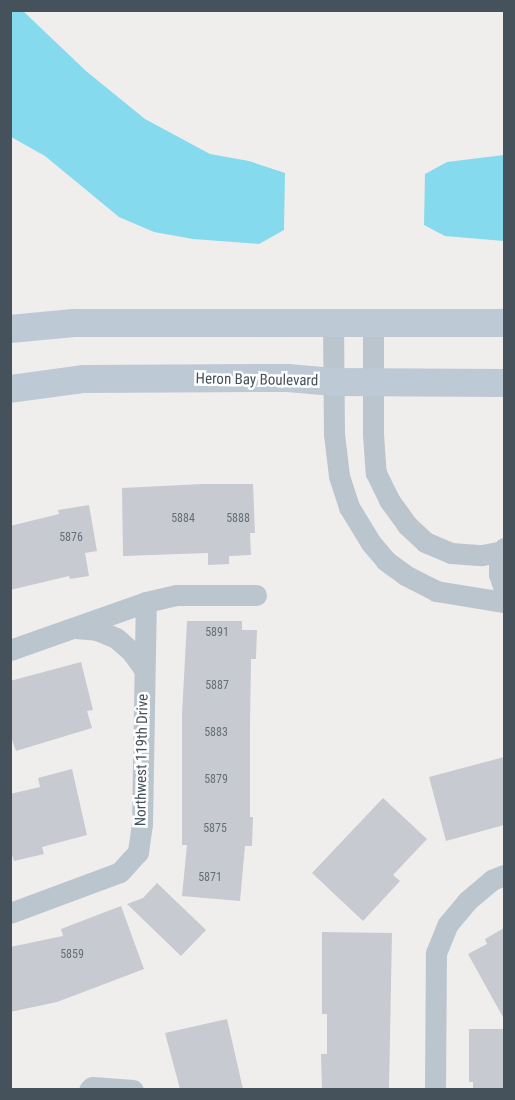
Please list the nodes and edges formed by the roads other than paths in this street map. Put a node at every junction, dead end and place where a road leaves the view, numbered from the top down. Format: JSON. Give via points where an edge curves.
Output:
{"nodes":[{"id":1,"x":374,"y":321,"type":"junction"},
{"id":2,"x":333,"y":322,"type":"junction"},
{"id":3,"x":504,"y":323,"type":"edge"},
{"id":4,"x":10,"y":329,"type":"edge"},
{"id":5,"x":334,"y":382,"type":"junction"},
{"id":6,"x":373,"y":382,"type":"junction"},
{"id":7,"x":504,"y":383,"type":"edge"},
{"id":8,"x":10,"y":389,"type":"edge"},
{"id":9,"x":503,"y":550,"type":"edge"},
{"id":10,"x":504,"y":590,"type":"edge"},
{"id":11,"x":256,"y":595,"type":"dead end"},
{"id":12,"x":146,"y":602,"type":"junction"},
{"id":13,"x":504,"y":602,"type":"edge"},
{"id":14,"x":72,"y":628,"type":"junction"},
{"id":15,"x":10,"y":650,"type":"edge"},
{"id":16,"x":144,"y":669,"type":"junction"},
{"id":17,"x":504,"y":875,"type":"edge"},
{"id":18,"x":10,"y":913,"type":"edge"},
{"id":19,"x":88,"y":1089,"type":"edge"},
{"id":20,"x":133,"y":1089,"type":"edge"},
{"id":21,"x":435,"y":1089,"type":"edge"}],
"edges":[{"from":1,"to":2,"type":"street"},
{"from":1,"to":3,"type":"street"},
{"from":1,"to":6,"type":"street"},
{"from":2,"to":4,"type":"street","via":[[74,323]]},
{"from":2,"to":5,"type":"street"},
{"from":5,"to":6,"type":"street","name":"Heron Bay Boulevard"},
{"from":5,"to":8,"type":"street","name":"Heron Bay Boulevard","via":[[288,378],[84,379]]},
{"from":5,"to":13,"type":"street","via":[[339,476],[349,507],[371,543],[386,561],[436,591]]},
{"from":6,"to":7,"type":"street","name":"Heron Bay Boulevard"},
{"from":6,"to":9,"type":"street","via":[[376,473],[389,501],[407,525],[425,542],[451,553],[482,555]]},
{"from":9,"to":10,"type":"street","via":[[499,574]]},
{"from":11,"to":12,"type":"street","via":[[176,595]]},
{"from":12,"to":14,"type":"street"},
{"from":12,"to":16,"type":"street","name":"Northwest 119th Drive"},
{"from":14,"to":15,"type":"street"},
{"from":14,"to":16,"type":"street","via":[[97,630],[116,638]]},
{"from":16,"to":18,"type":"street","name":"Northwest 119th Drive","via":[[142,824],[138,852],[120,872]]},
{"from":17,"to":21,"type":"street","via":[[467,901],[448,924],[436,953]]},
{"from":19,"to":20,"type":"street"}]}
